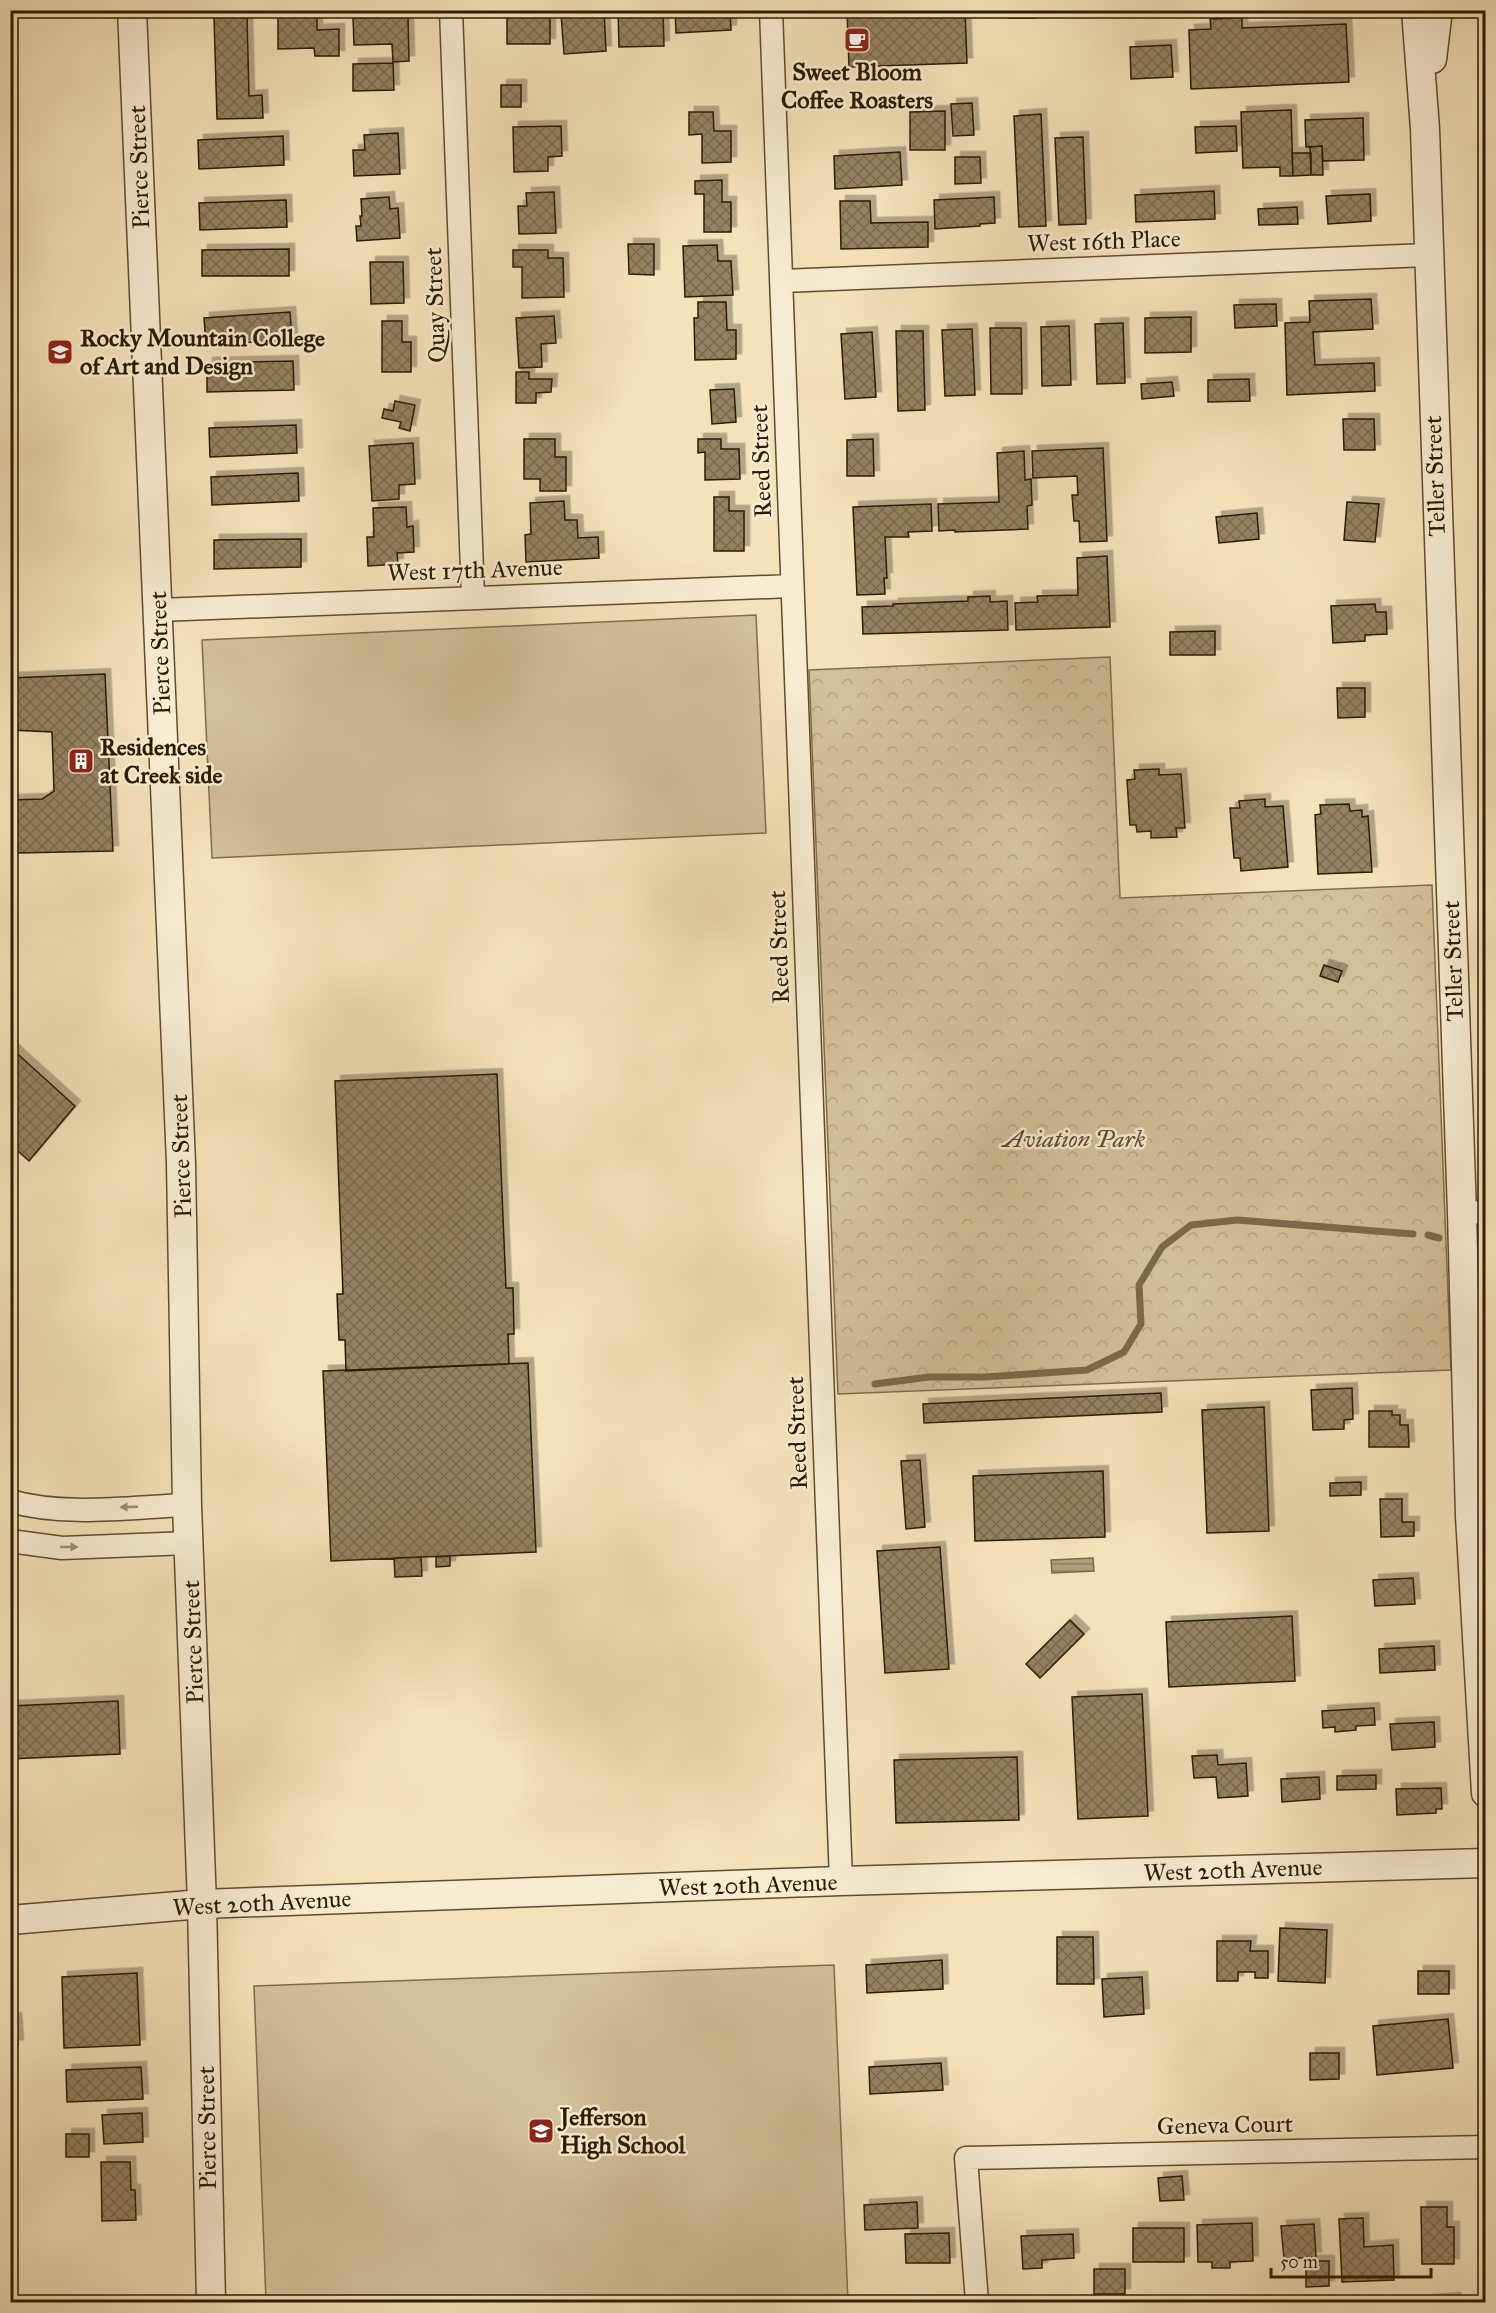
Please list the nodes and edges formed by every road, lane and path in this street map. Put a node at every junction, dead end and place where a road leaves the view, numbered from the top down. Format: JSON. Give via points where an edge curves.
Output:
{"nodes":[{"id":1,"x":132,"y":10,"type":"edge"},
{"id":2,"x":451,"y":10,"type":"edge"},
{"id":3,"x":771,"y":10,"type":"edge"},
{"id":4,"x":1416,"y":10,"type":"edge"},
{"id":5,"x":1438,"y":10,"type":"edge"},
{"id":6,"x":1425,"y":129,"type":"junction"},
{"id":7,"x":1428,"y":255,"type":"junction"},
{"id":8,"x":782,"y":281,"type":"junction"},
{"id":9,"x":792,"y":586,"type":"junction"},
{"id":10,"x":473,"y":597,"type":"junction"},
{"id":11,"x":159,"y":610,"type":"junction"},
{"id":12,"x":1474,"y":1212,"type":"edge"},
{"id":13,"x":10,"y":1501,"type":"edge"},
{"id":14,"x":187,"y":1505,"type":"junction"},
{"id":15,"x":10,"y":1541,"type":"edge"},
{"id":16,"x":189,"y":1543,"type":"junction"},
{"id":17,"x":1485,"y":1793,"type":"edge"},
{"id":18,"x":1485,"y":1863,"type":"edge"},
{"id":19,"x":841,"y":1881,"type":"junction"},
{"id":20,"x":202,"y":1904,"type":"junction"},
{"id":21,"x":10,"y":1920,"type":"edge"},
{"id":22,"x":1485,"y":2147,"type":"edge"},
{"id":23,"x":211,"y":2302,"type":"edge"},
{"id":24,"x":977,"y":2302,"type":"edge"}],
"edges":[{"from":1,"to":11,"type":"street","name":"Pierce Street"},
{"from":2,"to":10,"type":"street","name":"Quay Street"},
{"from":3,"to":8,"type":"street","name":"Reed Street"},
{"from":4,"to":6,"type":"street","name":"Teller Street"},
{"from":5,"to":6,"type":"street","name":"Teller Street"},
{"from":6,"to":7,"type":"street","name":"Teller Street"},
{"from":7,"to":8,"type":"street","name":"West 16th Place"},
{"from":7,"to":12,"type":"street","name":"Teller Street"},
{"from":8,"to":9,"type":"street","name":"Reed Street"},
{"from":9,"to":10,"type":"street","name":"West 17th Avenue"},
{"from":9,"to":19,"type":"street","name":"Reed Street"},
{"from":10,"to":11,"type":"street","name":"West 17th Avenue"},
{"from":11,"to":14,"type":"street","name":"Pierce Street","via":[[182,1163]]},
{"from":12,"to":17,"type":"street","name":"Teller Street","via":[[1470,1516]]},
{"from":14,"to":13,"type":"street","one_way":true,"via":[[64,1509]]},
{"from":14,"to":16,"type":"street","name":"Pierce Street"},
{"from":15,"to":16,"type":"street","one_way":true,"via":[[62,1548]]},
{"from":16,"to":20,"type":"street","name":"Pierce Street"},
{"from":18,"to":19,"type":"street","name":"West 20th Avenue"},
{"from":19,"to":20,"type":"street","name":"West 20th Avenue"},
{"from":20,"to":21,"type":"street","name":"West 20th Avenue"},
{"from":20,"to":23,"type":"street","name":"Pierce Street"},
{"from":22,"to":24,"type":"street","name":"Geneva Court","via":[[966,2158]]}]}
